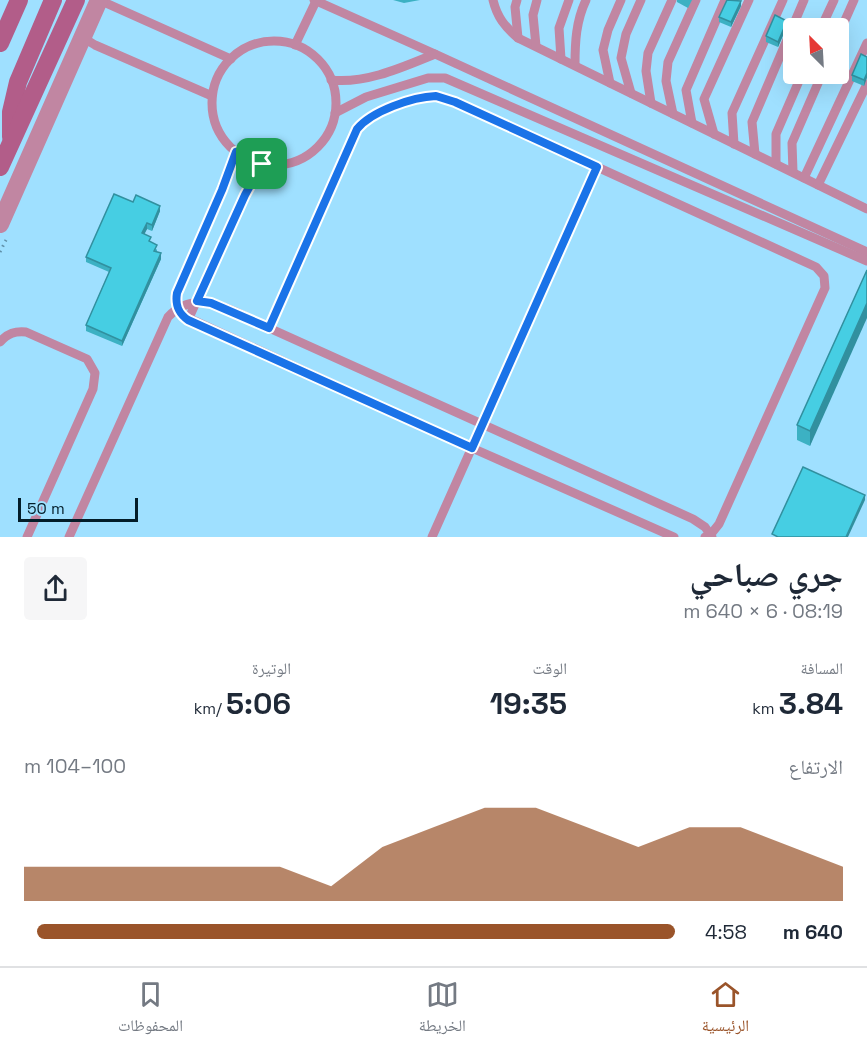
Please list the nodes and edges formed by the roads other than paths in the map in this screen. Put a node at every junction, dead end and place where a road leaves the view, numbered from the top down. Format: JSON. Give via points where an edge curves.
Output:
{"nodes":[{"id":1,"x":19,"y":0,"type":"edge"},
{"id":2,"x":53,"y":0,"type":"edge"},
{"id":3,"x":76,"y":0,"type":"edge"},
{"id":4,"x":99,"y":0,"type":"edge"},
{"id":5,"x":315,"y":0,"type":"edge"},
{"id":6,"x":493,"y":0,"type":"edge"},
{"id":7,"x":517,"y":0,"type":"edge"},
{"id":8,"x":537,"y":0,"type":"edge"},
{"id":9,"x":569,"y":0,"type":"edge"},
{"id":10,"x":586,"y":0,"type":"edge"},
{"id":11,"x":621,"y":0,"type":"edge"},
{"id":12,"x":641,"y":0,"type":"edge"},
{"id":13,"x":672,"y":0,"type":"edge"},
{"id":14,"x":696,"y":0,"type":"edge"},
{"id":15,"x":725,"y":0,"type":"edge"},
{"id":16,"x":749,"y":0,"type":"edge"},
{"id":17,"x":783,"y":0,"type":"edge"},
{"id":18,"x":804,"y":0,"type":"edge"},
{"id":19,"x":834,"y":0,"type":"edge"},
{"id":20,"x":854,"y":0,"type":"edge"},
{"id":21,"x":826,"y":18,"type":"edge"},
{"id":22,"x":846,"y":18,"type":"edge"},
{"id":23,"x":82,"y":37,"type":"junction"},
{"id":24,"x":518,"y":38,"type":"junction"},
{"id":25,"x":0,"y":43,"type":"edge"},
{"id":26,"x":867,"y":43,"type":"edge"},
{"id":27,"x":295,"y":45,"type":"junction"},
{"id":28,"x":536,"y":46,"type":"junction"},
{"id":29,"x":435,"y":54,"type":"junction"},
{"id":30,"x":231,"y":59,"type":"junction"},
{"id":31,"x":561,"y":59,"type":"junction"},
{"id":32,"x":575,"y":65,"type":"junction"},
{"id":33,"x":331,"y":80,"type":"junction"},
{"id":34,"x":610,"y":83,"type":"junction"},
{"id":35,"x":798,"y":84,"type":"edge"},
{"id":36,"x":818,"y":84,"type":"edge"},
{"id":37,"x":867,"y":84,"type":"edge"},
{"id":38,"x":631,"y":93,"type":"junction"},
{"id":39,"x":212,"y":96,"type":"junction"},
{"id":40,"x":651,"y":103,"type":"junction"},
{"id":41,"x":335,"y":113,"type":"junction"},
{"id":42,"x":674,"y":114,"type":"junction"},
{"id":43,"x":692,"y":123,"type":"junction"},
{"id":44,"x":714,"y":134,"type":"junction"},
{"id":45,"x":734,"y":144,"type":"junction"},
{"id":46,"x":10,"y":145,"type":"junction"},
{"id":47,"x":236,"y":152,"type":"junction"},
{"id":48,"x":755,"y":154,"type":"junction"},
{"id":49,"x":262,"y":164,"type":"junction"},
{"id":50,"x":776,"y":164,"type":"junction"},
{"id":51,"x":0,"y":167,"type":"edge"},
{"id":52,"x":597,"y":167,"type":"junction"},
{"id":53,"x":793,"y":172,"type":"junction"},
{"id":54,"x":804,"y":178,"type":"junction"},
{"id":55,"x":818,"y":185,"type":"junction"},
{"id":56,"x":867,"y":209,"type":"edge"},
{"id":57,"x":0,"y":224,"type":"edge"},
{"id":58,"x":867,"y":252,"type":"edge"},
{"id":59,"x":867,"y":261,"type":"edge"},
{"id":60,"x":197,"y":301,"type":"junction"},
{"id":61,"x":177,"y":308,"type":"junction"},
{"id":62,"x":188,"y":320,"type":"junction"},
{"id":63,"x":269,"y":328,"type":"junction"},
{"id":64,"x":0,"y":342,"type":"edge"},
{"id":65,"x":482,"y":424,"type":"junction"},
{"id":66,"x":472,"y":448,"type":"junction"},
{"id":67,"x":709,"y":536,"type":"edge"},
{"id":68,"x":27,"y":537,"type":"edge"},
{"id":69,"x":69,"y":537,"type":"edge"},
{"id":70,"x":432,"y":537,"type":"edge"},
{"id":71,"x":674,"y":537,"type":"edge"}],
"edges":[{"from":1,"to":25,"type":"main road"},
{"from":2,"to":46,"type":"main road","via":[[18,82],[11,112]]},
{"from":3,"to":46,"type":"main road"},
{"from":4,"to":23,"type":"street"},
{"from":4,"to":30,"type":"lane"},
{"from":5,"to":27,"type":"lane"},
{"from":5,"to":29,"type":"lane"},
{"from":6,"to":24,"type":"lane","via":[[496,13]]},
{"from":7,"to":24,"type":"lane"},
{"from":8,"to":28,"type":"lane","via":[[533,15]]},
{"from":9,"to":31,"type":"lane","via":[[560,28]]},
{"from":10,"to":32,"type":"lane","via":[[575,36]]},
{"from":11,"to":34,"type":"lane","via":[[603,50]]},
{"from":12,"to":38,"type":"lane","via":[[626,34],[621,58]]},
{"from":13,"to":40,"type":"lane","via":[[648,53],[646,70]]},
{"from":14,"to":42,"type":"lane","via":[[668,62],[666,81]]},
{"from":15,"to":43,"type":"lane","via":[[686,90]]},
{"from":16,"to":44,"type":"lane","via":[[704,99]]},
{"from":17,"to":45,"type":"lane","via":[[732,113]]},
{"from":18,"to":48,"type":"lane","via":[[752,122]]},
{"from":19,"to":21,"type":"lane"},
{"from":20,"to":22,"type":"lane"},
{"from":23,"to":39,"type":"lane"},
{"from":23,"to":57,"type":"street"},
{"from":24,"to":28,"type":"lane"},
{"from":26,"to":54,"type":"lane"},
{"from":27,"to":30,"type":"lane","via":[[261,43]]},
{"from":27,"to":33,"type":"lane","via":[[317,59]]},
{"from":28,"to":31,"type":"lane"},
{"from":29,"to":33,"type":"lane","via":[[378,75],[347,82]]},
{"from":29,"to":58,"type":"lane"},
{"from":30,"to":39,"type":"lane"},
{"from":31,"to":32,"type":"lane"},
{"from":32,"to":34,"type":"lane"},
{"from":33,"to":41,"type":"lane"},
{"from":34,"to":38,"type":"lane"},
{"from":35,"to":50,"type":"lane","via":[[776,134]]},
{"from":36,"to":53,"type":"lane","via":[[792,143]]},
{"from":37,"to":55,"type":"lane"},
{"from":38,"to":40,"type":"lane"},
{"from":39,"to":47,"type":"lane","via":[[217,128]]},
{"from":40,"to":42,"type":"lane"},
{"from":41,"to":49,"type":"lane","via":[[326,136],[309,154],[287,163]]},
{"from":41,"to":59,"type":"lane","via":[[366,97],[428,78],[445,78]]},
{"from":42,"to":43,"type":"lane"},
{"from":43,"to":44,"type":"lane"},
{"from":44,"to":45,"type":"lane"},
{"from":45,"to":48,"type":"lane"},
{"from":46,"to":51,"type":"main road"},
{"from":47,"to":49,"type":"lane"},
{"from":47,"to":61,"type":"lane","via":[[177,293]]},
{"from":48,"to":50,"type":"lane"},
{"from":49,"to":60,"type":"lane"},
{"from":50,"to":53,"type":"lane"},
{"from":52,"to":63,"type":"lane","via":[[446,98],[422,97],[374,114],[357,129]]},
{"from":52,"to":65,"type":"lane"},
{"from":52,"to":67,"type":"lane","via":[[816,267],[824,276],[825,288],[719,524]]},
{"from":53,"to":54,"type":"lane"},
{"from":54,"to":55,"type":"lane"},
{"from":55,"to":56,"type":"lane"},
{"from":60,"to":61,"type":"lane"},
{"from":60,"to":62,"type":"lane"},
{"from":60,"to":63,"type":"lane","via":[[211,303]]},
{"from":61,"to":62,"type":"lane"},
{"from":61,"to":69,"type":"lane","via":[[168,317]]},
{"from":62,"to":66,"type":"lane"},
{"from":63,"to":65,"type":"lane"},
{"from":64,"to":68,"type":"lane","via":[[8,334],[26,332],[87,359],[95,373],[93,389]]},
{"from":65,"to":66,"type":"lane"},
{"from":65,"to":67,"type":"lane","via":[[693,519],[705,527]]},
{"from":66,"to":70,"type":"lane"},
{"from":66,"to":71,"type":"lane"}]}
